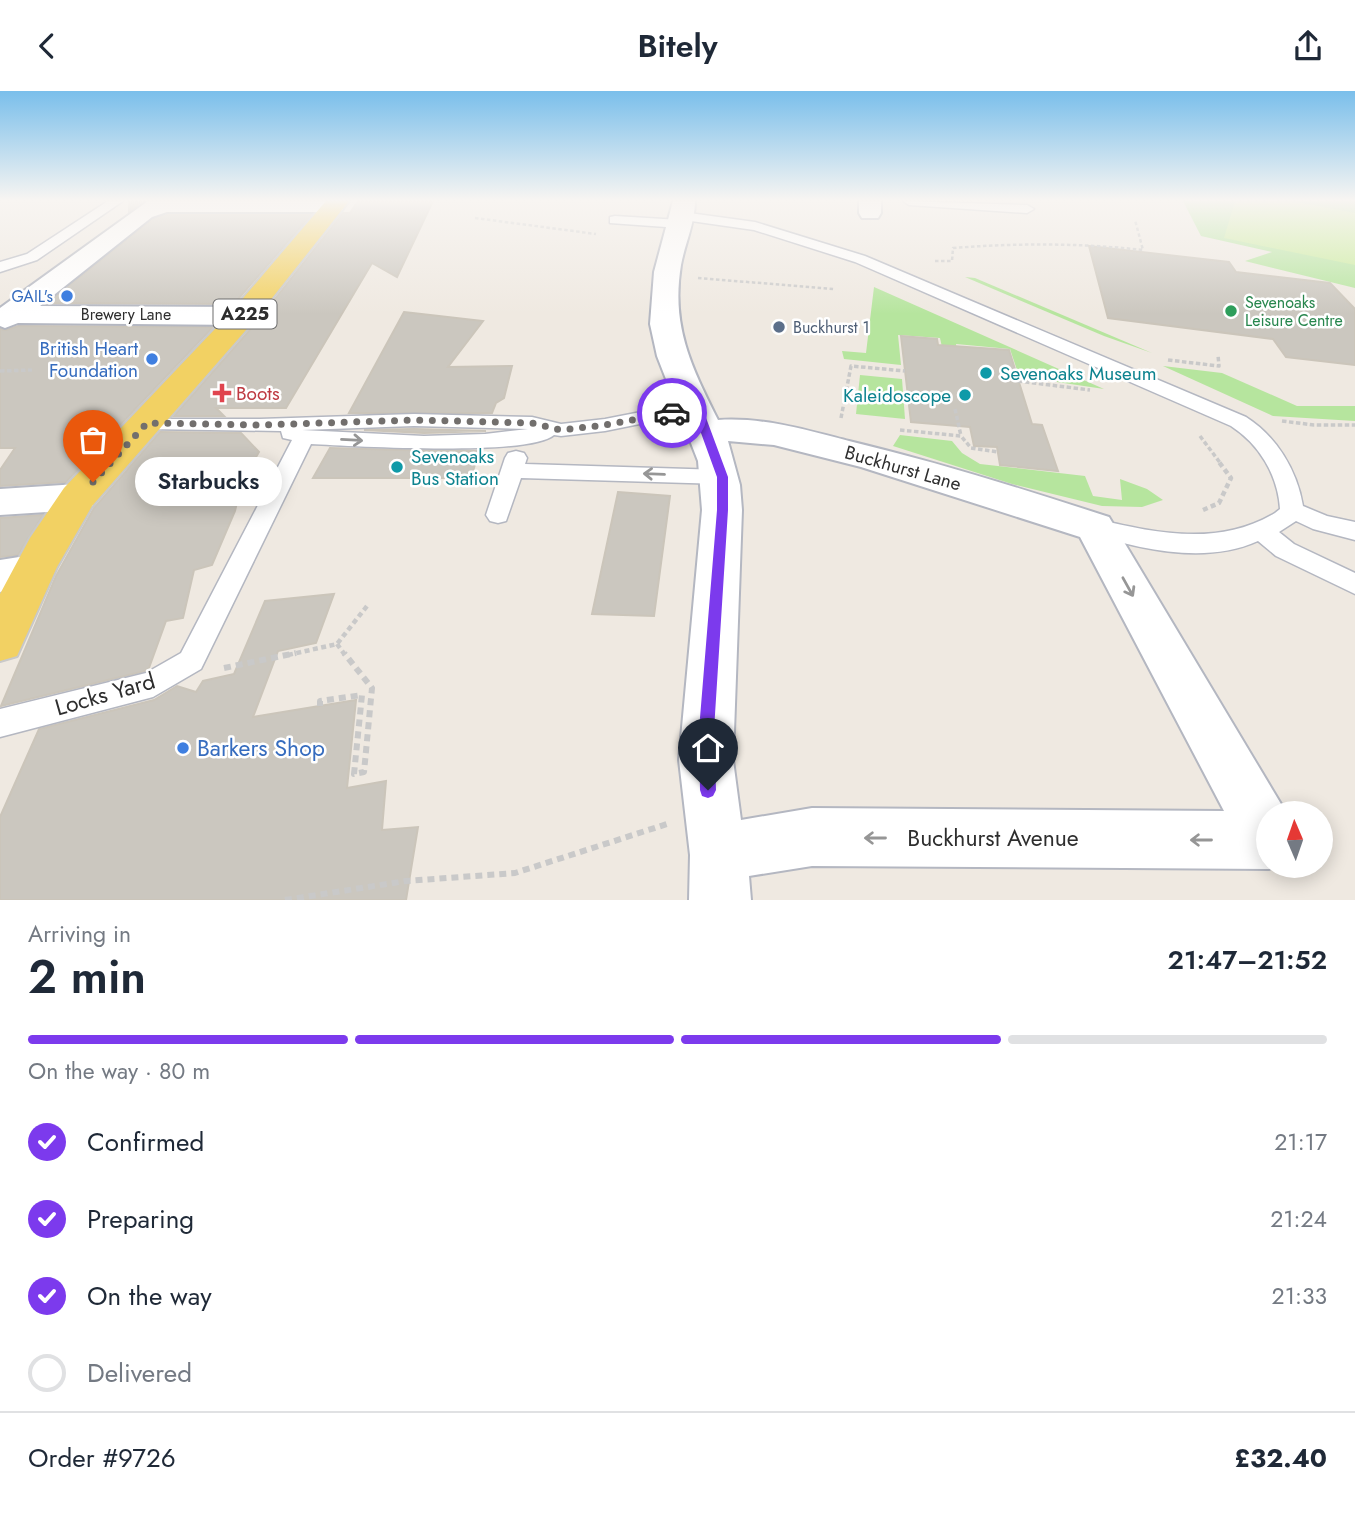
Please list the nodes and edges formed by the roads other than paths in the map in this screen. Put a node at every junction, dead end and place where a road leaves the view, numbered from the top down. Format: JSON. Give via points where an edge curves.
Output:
{"nodes":[{"id":1,"x":61,"y":239,"type":"edge"},
{"id":2,"x":110,"y":239,"type":"edge"},
{"id":3,"x":307,"y":239,"type":"edge"},
{"id":4,"x":676,"y":239,"type":"edge"},
{"id":5,"x":795,"y":239,"type":"edge"},
{"id":6,"x":5,"y":264,"type":"edge"},
{"id":7,"x":243,"y":316,"type":"junction"},
{"id":8,"x":5,"y":320,"type":"edge"},
{"id":9,"x":702,"y":419,"type":"junction"},
{"id":10,"x":147,"y":423,"type":"junction"},
{"id":11,"x":260,"y":425,"type":"junction"},
{"id":12,"x":561,"y":430,"type":"junction"},
{"id":13,"x":304,"y":437,"type":"junction"},
{"id":14,"x":520,"y":437,"type":"junction"},
{"id":15,"x":513,"y":471,"type":"junction"},
{"id":16,"x":722,"y":477,"type":"junction"},
{"id":17,"x":78,"y":497,"type":"junction"},
{"id":18,"x":0,"y":502,"type":"edge"},
{"id":19,"x":1292,"y":510,"type":"junction"},
{"id":20,"x":498,"y":515,"type":"dead end"},
{"id":21,"x":1095,"y":527,"type":"junction"},
{"id":22,"x":1262,"y":531,"type":"junction"},
{"id":23,"x":1355,"y":531,"type":"edge"},
{"id":24,"x":16,"y":573,"type":"edge"},
{"id":25,"x":1355,"y":584,"type":"edge"},
{"id":26,"x":0,"y":642,"type":"edge"},
{"id":27,"x":0,"y":723,"type":"edge"},
{"id":28,"x":1256,"y":816,"type":"edge"},
{"id":29,"x":1256,"y":839,"type":"edge"},
{"id":30,"x":716,"y":855,"type":"edge"}],
"edges":[{"from":1,"to":6,"type":"lane","via":[[32,257]]},
{"from":2,"to":8,"type":"street"},
{"from":3,"to":7,"type":"main road","number":"A225"},
{"from":4,"to":9,"type":"street","via":[[666,287],[665,332]]},
{"from":5,"to":19,"type":"lane","via":[[882,266],[1227,415],[1267,443],[1292,499]]},
{"from":7,"to":8,"type":"street","name":"Brewery Lane"},
{"from":7,"to":10,"type":"main road","number":"A225"},
{"from":9,"to":12,"type":"lane","name":"Buckhurst Lane"},
{"from":9,"to":16,"type":"street"},
{"from":9,"to":21,"type":"street","name":"Buckhurst Lane","via":[[885,461]]},
{"from":10,"to":11,"type":"lane","name":"Buckhurst Lane"},
{"from":10,"to":17,"type":"main road","number":"A225"},
{"from":11,"to":12,"type":"lane","name":"Buckhurst Lane","via":[[438,420],[532,423]]},
{"from":11,"to":13,"type":"lane"},
{"from":12,"to":14,"type":"lane"},
{"from":13,"to":14,"type":"lane","one_way":true,"via":[[401,442]]},
{"from":13,"to":27,"type":"lane","name":"Locks Yard","via":[[191,661],[153,684]]},
{"from":14,"to":15,"type":"lane"},
{"from":16,"to":15,"type":"lane","one_way":true},
{"from":15,"to":20,"type":"lane"},
{"from":16,"to":30,"type":"street","via":[[706,730]]},
{"from":17,"to":18,"type":"street"},
{"from":17,"to":24,"type":"main road","number":"A225"},
{"from":19,"to":22,"type":"lane"},
{"from":19,"to":23,"type":"lane"},
{"from":21,"to":22,"type":"lane","via":[[1187,546]]},
{"from":21,"to":28,"type":"street","name":"Buckhurst Avenue","one_way":true},
{"from":22,"to":25,"type":"lane","via":[[1285,550]]},
{"from":24,"to":26,"type":"main road","number":"A225"},
{"from":29,"to":30,"type":"street","name":"Buckhurst Avenue","one_way":true,"via":[[812,837]]}]}
